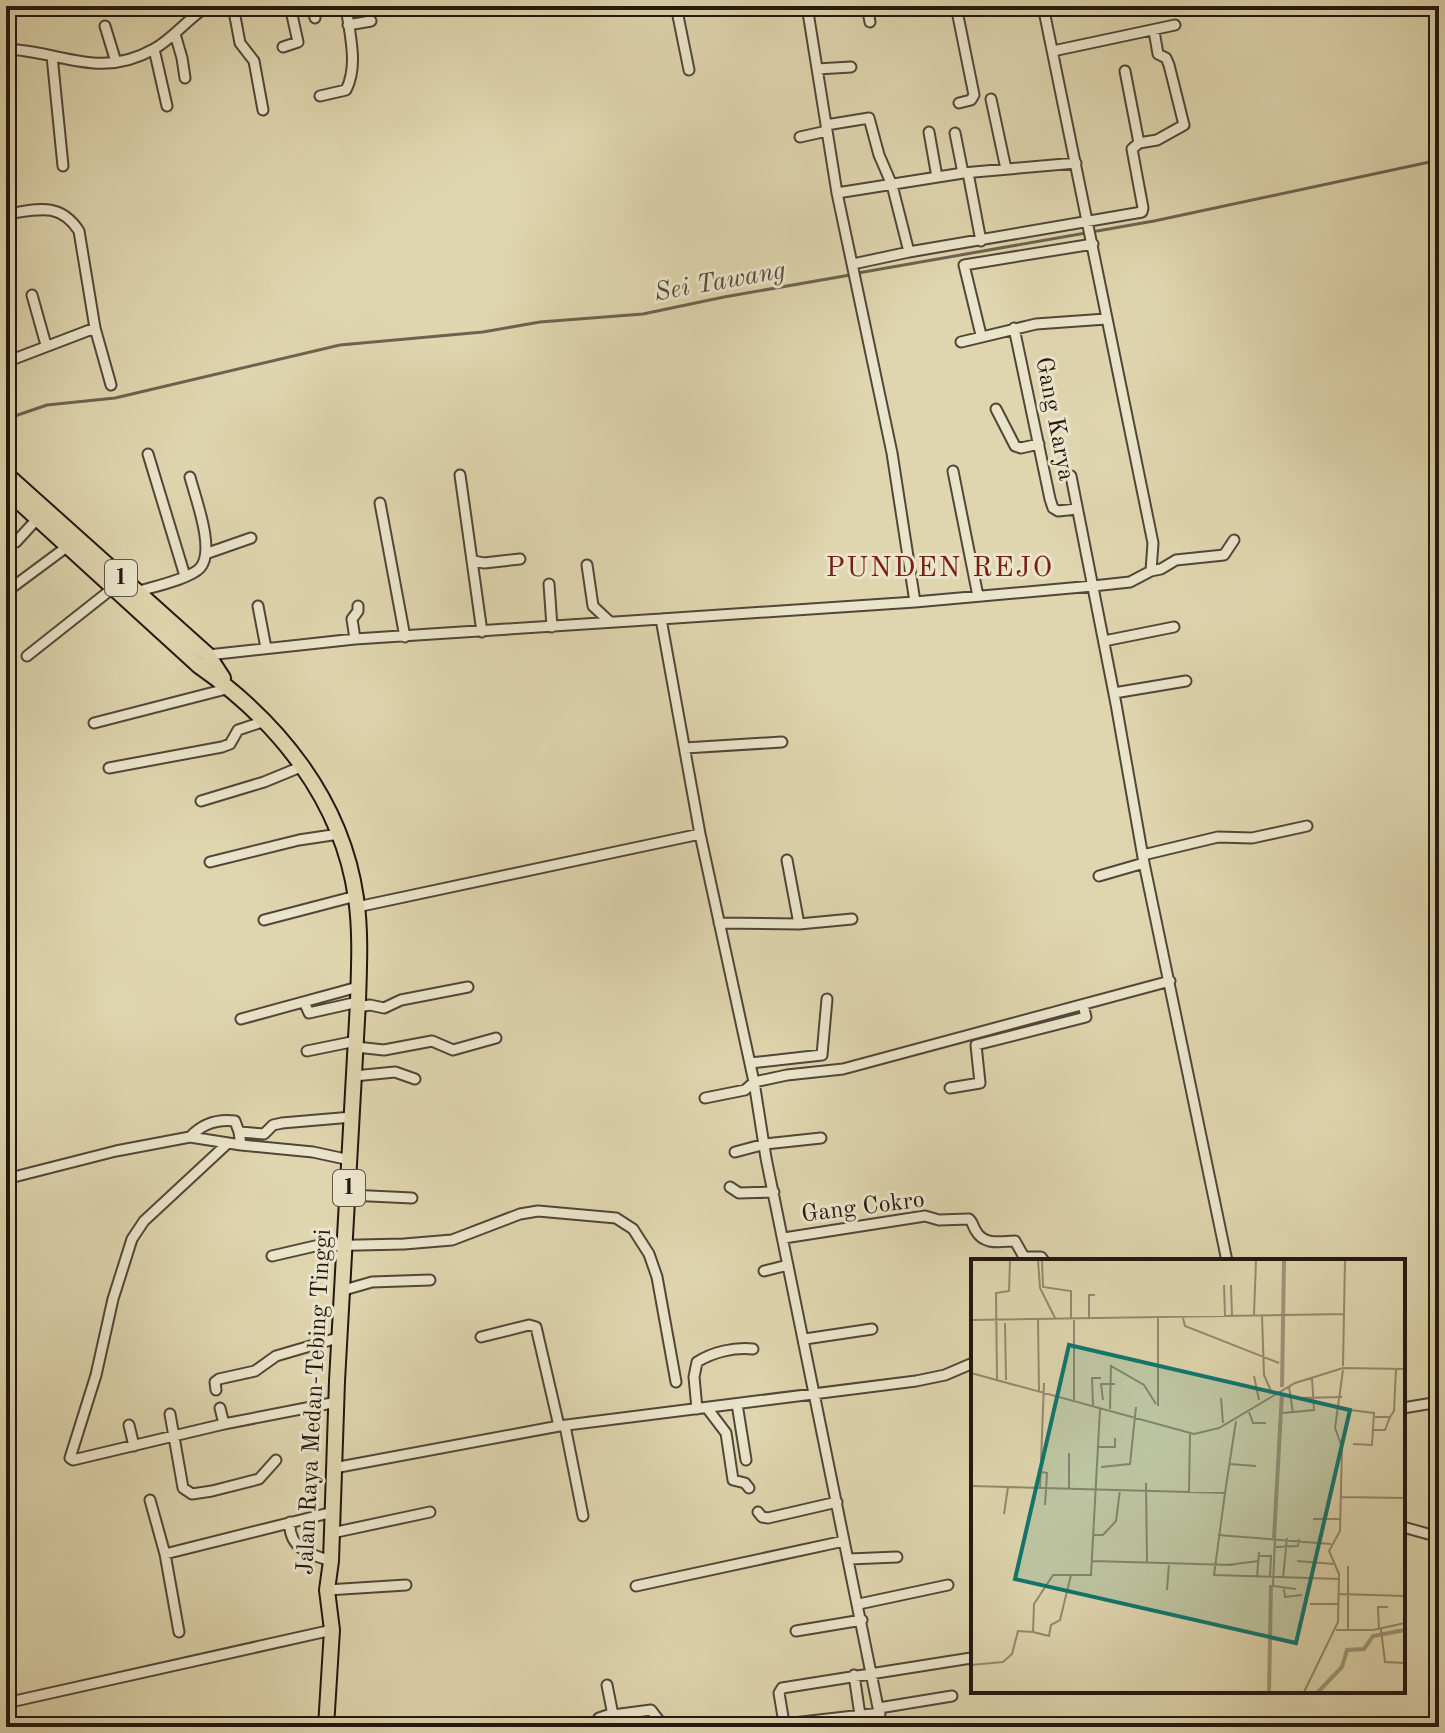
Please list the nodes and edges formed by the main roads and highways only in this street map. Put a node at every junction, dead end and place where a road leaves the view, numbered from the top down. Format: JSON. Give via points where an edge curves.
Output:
{"nodes":[{"id":1,"x":6,"y":474,"type":"edge"},
{"id":2,"x":6,"y":490,"type":"edge"},
{"id":3,"x":230,"y":688,"type":"junction"},
{"id":4,"x":326,"y":1727,"type":"edge"}],
"edges":[{"from":1,"to":3,"type":"highway","name":"Jalan Raya Medan-Tebing Tinggi","number":"1","via":[[208,655]]},
{"from":2,"to":3,"type":"highway","name":"Jalan Raya Medan-Tebing Tinggi","number":"1","via":[[199,666]]},
{"from":3,"to":4,"type":"highway","name":"Jalan Raya Medan-Tebing Tinggi","number":"1","via":[[265,721],[323,798],[339,834],[357,902],[358,998],[327,1590],[332,1630]]}]}
